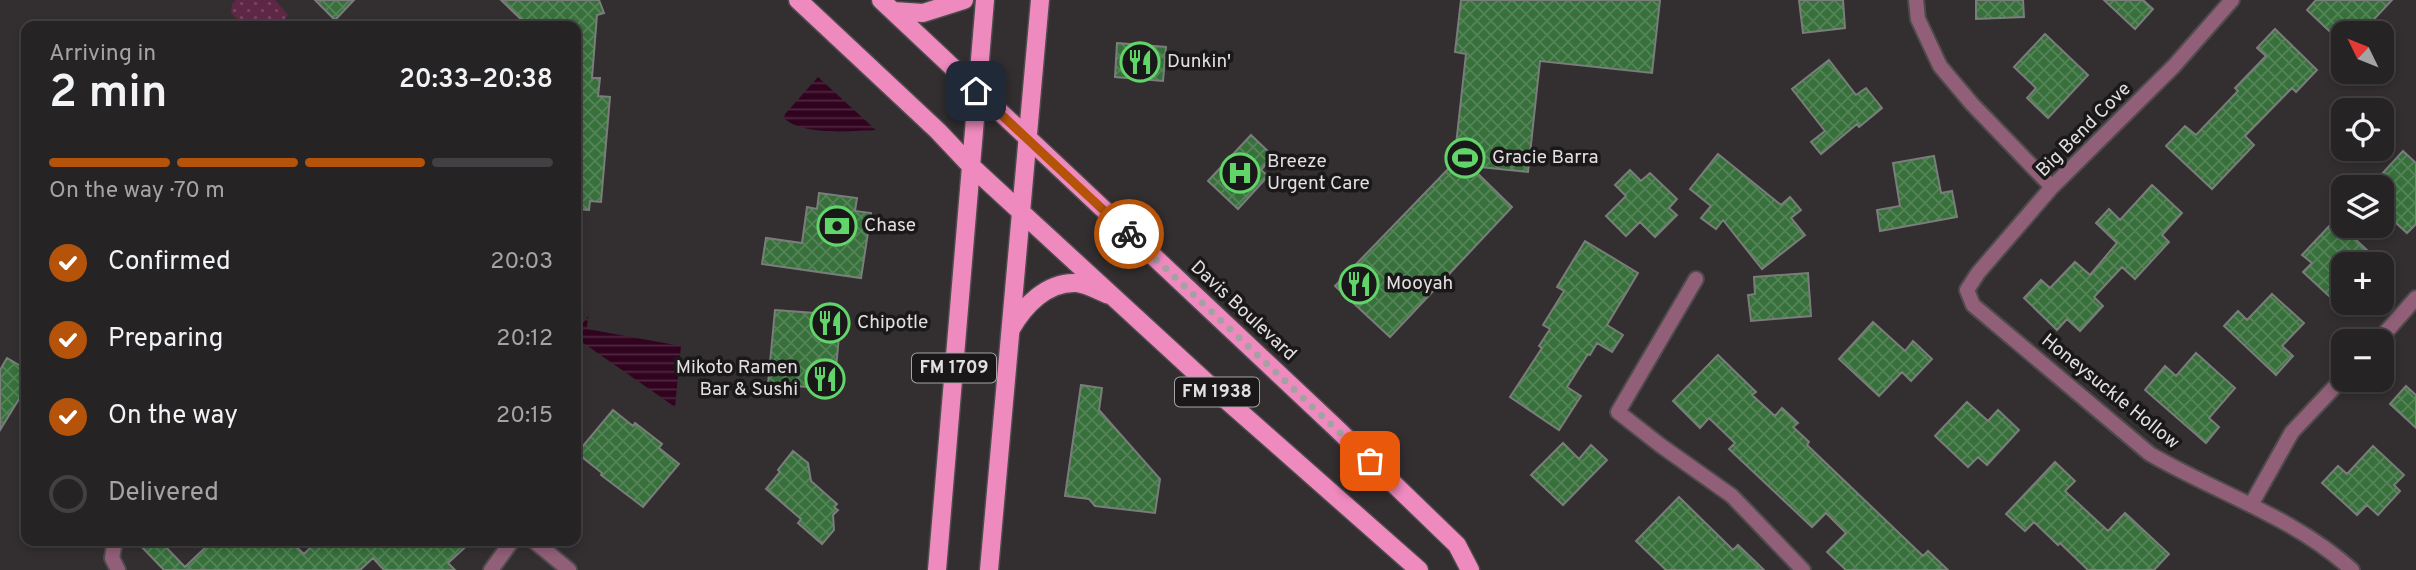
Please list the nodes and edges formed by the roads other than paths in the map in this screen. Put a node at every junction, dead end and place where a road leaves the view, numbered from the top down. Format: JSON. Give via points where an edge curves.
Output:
{"nodes":[{"id":1,"x":799,"y":0,"type":"edge"},
{"id":2,"x":964,"y":0,"type":"edge"},
{"id":3,"x":985,"y":0,"type":"edge"},
{"id":4,"x":1040,"y":0,"type":"edge"},
{"id":5,"x":1916,"y":0,"type":"edge"},
{"id":6,"x":2232,"y":0,"type":"edge"},
{"id":7,"x":887,"y":6,"type":"edge"},
{"id":8,"x":976,"y":91,"type":"junction"},
{"id":9,"x":1028,"y":139,"type":"junction"},
{"id":10,"x":971,"y":166,"type":"junction"},
{"id":11,"x":2052,"y":187,"type":"junction"},
{"id":12,"x":1020,"y":210,"type":"junction"},
{"id":13,"x":1696,"y":279,"type":"dead end"},
{"id":14,"x":1967,"y":290,"type":"joint"},
{"id":15,"x":1116,"y":297,"type":"junction"},
{"id":16,"x":2416,"y":298,"type":"edge"},
{"id":17,"x":2389,"y":329,"type":"edge"},
{"id":18,"x":1009,"y":332,"type":"junction"},
{"id":19,"x":2331,"y":391,"type":"edge"},
{"id":20,"x":2252,"y":503,"type":"junction"},
{"id":21,"x":114,"y":546,"type":"edge"},
{"id":22,"x":508,"y":546,"type":"edge"},
{"id":23,"x":540,"y":546,"type":"edge"},
{"id":24,"x":118,"y":570,"type":"edge"},
{"id":25,"x":491,"y":570,"type":"edge"},
{"id":26,"x":569,"y":570,"type":"edge"},
{"id":27,"x":937,"y":570,"type":"edge"},
{"id":28,"x":989,"y":570,"type":"edge"},
{"id":29,"x":1419,"y":570,"type":"edge"},
{"id":30,"x":1470,"y":570,"type":"edge"},
{"id":31,"x":1802,"y":570,"type":"edge"},
{"id":32,"x":2352,"y":570,"type":"edge"}],
"edges":[{"from":1,"to":10,"type":"main road","number":"FM 1938"},
{"from":2,"to":7,"type":"main road","via":[[923,13]]},
{"from":3,"to":8,"type":"main road","number":"FM 1709"},
{"from":4,"to":9,"type":"main road","number":"FM 1709"},
{"from":5,"to":11,"type":"street","via":[[1918,19],[1940,66]]},
{"from":6,"to":11,"type":"street","name":"Big Bend Cove","via":[[2174,66]]},
{"from":7,"to":8,"type":"main road","number":"FM 1938"},
{"from":8,"to":9,"type":"main road","name":"Davis Boulevard","number":"FM 1938"},
{"from":8,"to":10,"type":"main road","number":"FM 1709"},
{"from":9,"to":12,"type":"main road","number":"FM 1709"},
{"from":9,"to":30,"type":"main road","name":"Davis Boulevard","number":"FM 1938","via":[[1457,545]]},
{"from":10,"to":12,"type":"main road","number":"FM 1938"},
{"from":10,"to":27,"type":"main road","number":"FM 1709"},
{"from":11,"to":14,"type":"street","name":"Big Bend Cove"},
{"from":12,"to":15,"type":"main road","number":"FM 1938"},
{"from":12,"to":18,"type":"main road","number":"FM 1709"},
{"from":13,"to":31,"type":"street","via":[[1618,412],[1732,495]]},
{"from":14,"to":20,"type":"street","name":"Honeysuckle Hollow","via":[[1973,305],[2150,454]]},
{"from":15,"to":18,"type":"main road","via":[[1077,283],[1056,286],[1020,312]]},
{"from":15,"to":29,"type":"main road","number":"FM 1938"},
{"from":16,"to":17,"type":"street"},
{"from":18,"to":28,"type":"main road","number":"FM 1709"},
{"from":19,"to":20,"type":"street","via":[[2292,432]]},
{"from":20,"to":32,"type":"street","name":"Honeysuckle Hollow"},
{"from":21,"to":24,"type":"street","via":[[112,558]]},
{"from":22,"to":25,"type":"street"},
{"from":23,"to":26,"type":"street"}]}
